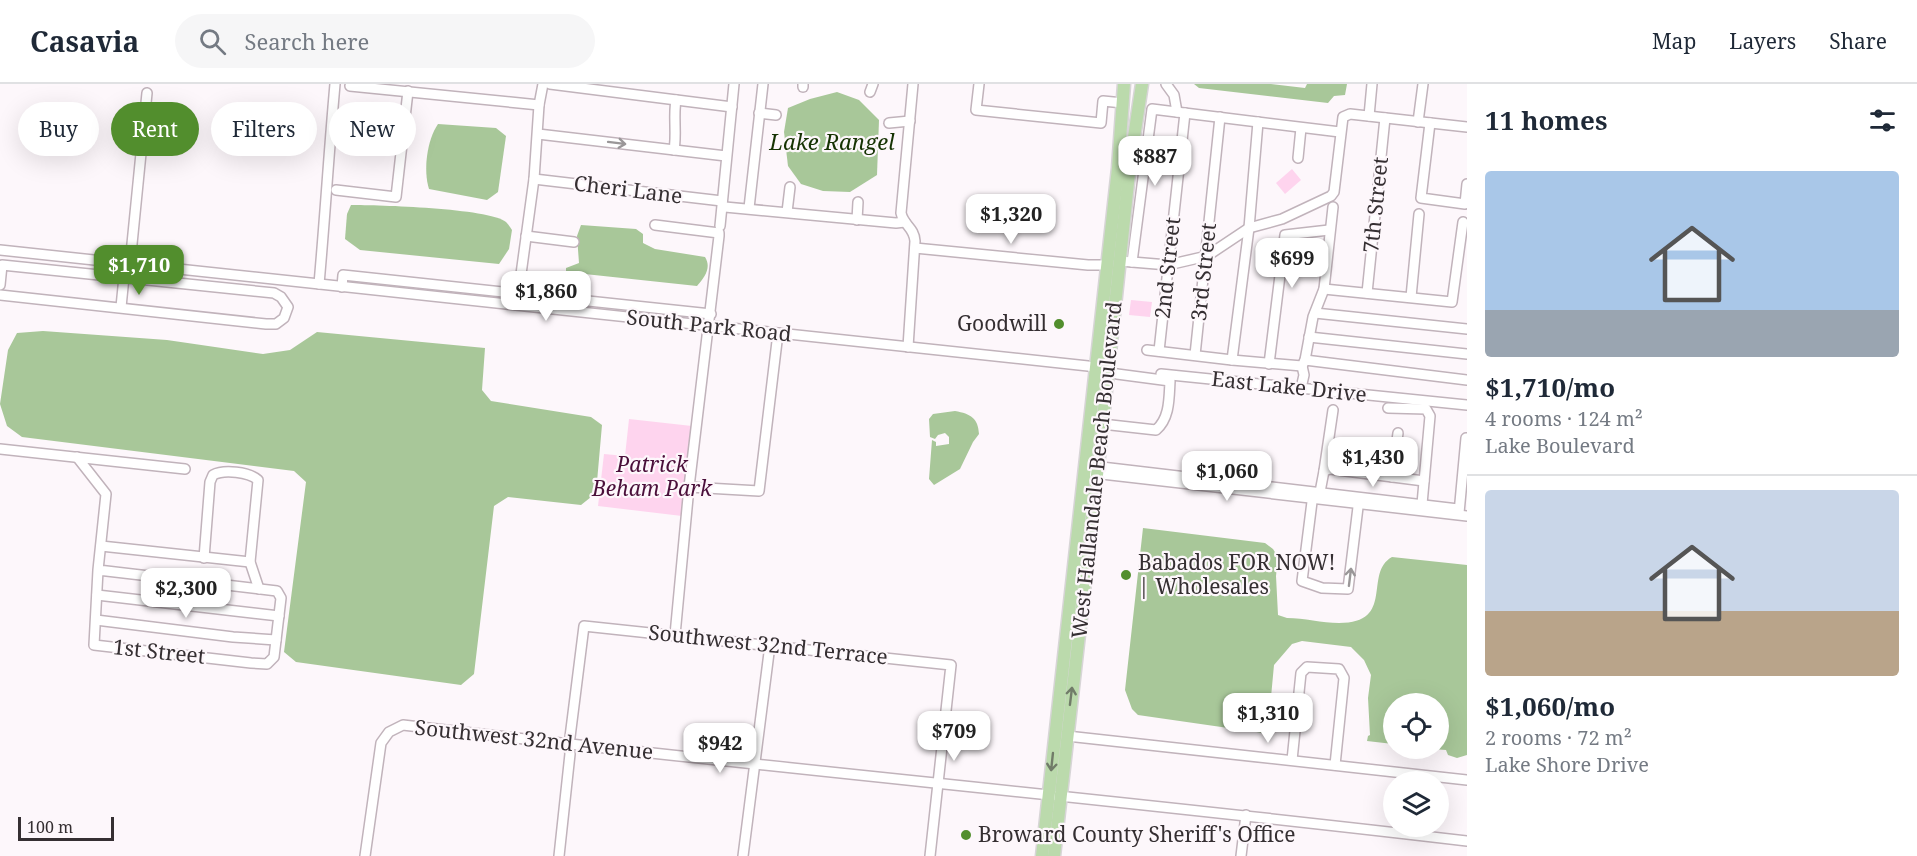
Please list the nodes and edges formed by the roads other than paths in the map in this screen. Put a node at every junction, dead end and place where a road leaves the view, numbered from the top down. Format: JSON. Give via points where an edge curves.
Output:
{"nodes":[{"id":1,"x":335,"y":84,"type":"edge"},
{"id":2,"x":543,"y":84,"type":"edge"},
{"id":3,"x":555,"y":84,"type":"edge"},
{"id":4,"x":734,"y":84,"type":"edge"},
{"id":5,"x":763,"y":84,"type":"edge"},
{"id":6,"x":914,"y":84,"type":"edge"},
{"id":7,"x":979,"y":84,"type":"edge"},
{"id":8,"x":1124,"y":84,"type":"edge"},
{"id":9,"x":1134,"y":84,"type":"edge"},
{"id":10,"x":1142,"y":84,"type":"edge"},
{"id":11,"x":1167,"y":84,"type":"edge"},
{"id":12,"x":1372,"y":84,"type":"edge"},
{"id":13,"x":1423,"y":84,"type":"edge"},
{"id":14,"x":350,"y":86,"type":"dead end"},
{"id":15,"x":408,"y":92,"type":"junction"},
{"id":16,"x":147,"y":93,"type":"dead end"},
{"id":17,"x":676,"y":100,"type":"junction"},
{"id":18,"x":407,"y":102,"type":"edge"},
{"id":19,"x":1123,"y":103,"type":"junction"},
{"id":20,"x":538,"y":105,"type":"junction"},
{"id":21,"x":732,"y":106,"type":"junction"},
{"id":22,"x":1138,"y":110,"type":"junction"},
{"id":23,"x":1181,"y":112,"type":"junction"},
{"id":24,"x":759,"y":113,"type":"junction"},
{"id":25,"x":776,"y":115,"type":"dead end"},
{"id":26,"x":1369,"y":116,"type":"junction"},
{"id":27,"x":1220,"y":117,"type":"junction"},
{"id":28,"x":1385,"y":118,"type":"junction"},
{"id":29,"x":910,"y":121,"type":"junction"},
{"id":30,"x":1258,"y":122,"type":"junction"},
{"id":31,"x":1418,"y":122,"type":"junction"},
{"id":32,"x":889,"y":123,"type":"dead end"},
{"id":33,"x":1430,"y":123,"type":"junction"},
{"id":34,"x":1467,"y":127,"type":"edge"},
{"id":35,"x":1301,"y":128,"type":"junction"},
{"id":36,"x":1340,"y":132,"type":"junction"},
{"id":37,"x":538,"y":134,"type":"junction"},
{"id":38,"x":674,"y":150,"type":"junction"},
{"id":39,"x":400,"y":156,"type":"edge"},
{"id":40,"x":726,"y":156,"type":"junction"},
{"id":41,"x":1298,"y":158,"type":"dead end"},
{"id":42,"x":534,"y":179,"type":"junction"},
{"id":43,"x":1467,"y":184,"type":"edge"},
{"id":44,"x":790,"y":187,"type":"dead end"},
{"id":45,"x":336,"y":190,"type":"dead end"},
{"id":46,"x":858,"y":202,"type":"dead end"},
{"id":47,"x":724,"y":204,"type":"junction"},
{"id":48,"x":1333,"y":207,"type":"dead end"},
{"id":49,"x":749,"y":208,"type":"junction"},
{"id":50,"x":787,"y":212,"type":"junction"},
{"id":51,"x":1419,"y":214,"type":"dead end"},
{"id":52,"x":857,"y":220,"type":"junction"},
{"id":53,"x":905,"y":222,"type":"junction"},
{"id":54,"x":1463,"y":222,"type":"dead end"},
{"id":55,"x":655,"y":225,"type":"dead end"},
{"id":56,"x":1249,"y":228,"type":"junction"},
{"id":57,"x":719,"y":229,"type":"junction"},
{"id":58,"x":1329,"y":230,"type":"junction"},
{"id":59,"x":1111,"y":231,"type":"junction"},
{"id":60,"x":526,"y":236,"type":"junction"},
{"id":61,"x":574,"y":242,"type":"dead end"},
{"id":62,"x":915,"y":248,"type":"junction"},
{"id":63,"x":0,"y":250,"type":"edge"},
{"id":64,"x":1463,"y":250,"type":"edge"},
{"id":65,"x":1207,"y":256,"type":"junction"},
{"id":66,"x":1126,"y":262,"type":"junction"},
{"id":67,"x":130,"y":264,"type":"junction"},
{"id":68,"x":1107,"y":265,"type":"junction"},
{"id":69,"x":1168,"y":265,"type":"junction"},
{"id":70,"x":124,"y":277,"type":"junction"},
{"id":71,"x":319,"y":284,"type":"junction"},
{"id":72,"x":0,"y":285,"type":"edge"},
{"id":73,"x":342,"y":287,"type":"junction"},
{"id":74,"x":1324,"y":289,"type":"junction"},
{"id":75,"x":518,"y":292,"type":"junction"},
{"id":76,"x":1367,"y":293,"type":"junction"},
{"id":77,"x":0,"y":295,"type":"edge"},
{"id":78,"x":1411,"y":297,"type":"junction"},
{"id":79,"x":516,"y":305,"type":"junction"},
{"id":80,"x":121,"y":307,"type":"junction"},
{"id":81,"x":711,"y":314,"type":"junction"},
{"id":82,"x":1314,"y":315,"type":"junction"},
{"id":83,"x":710,"y":326,"type":"junction"},
{"id":84,"x":1467,"y":329,"type":"edge"},
{"id":85,"x":778,"y":333,"type":"junction"},
{"id":86,"x":1309,"y":338,"type":"junction"},
{"id":87,"x":908,"y":347,"type":"junction"},
{"id":88,"x":1147,"y":350,"type":"dead end"},
{"id":89,"x":1159,"y":351,"type":"junction"},
{"id":90,"x":1467,"y":354,"type":"edge"},
{"id":91,"x":1195,"y":355,"type":"junction"},
{"id":92,"x":1232,"y":360,"type":"junction"},
{"id":93,"x":1269,"y":363,"type":"junction"},
{"id":94,"x":1303,"y":363,"type":"junction"},
{"id":95,"x":1095,"y":367,"type":"junction"},
{"id":96,"x":1110,"y":372,"type":"junction"},
{"id":97,"x":1467,"y":380,"type":"edge"},
{"id":98,"x":1301,"y":388,"type":"junction"},
{"id":99,"x":1467,"y":405,"type":"edge"},
{"id":100,"x":1388,"y":408,"type":"dead end"},
{"id":101,"x":1333,"y":410,"type":"dead end"},
{"id":102,"x":1102,"y":424,"type":"junction"},
{"id":103,"x":1398,"y":433,"type":"dead end"},
{"id":104,"x":1466,"y":438,"type":"edge"},
{"id":105,"x":0,"y":449,"type":"edge"},
{"id":106,"x":77,"y":457,"type":"junction"},
{"id":107,"x":1085,"y":468,"type":"junction"},
{"id":108,"x":185,"y":469,"type":"dead end"},
{"id":109,"x":1098,"y":470,"type":"junction"},
{"id":110,"x":1324,"y":471,"type":"junction"},
{"id":111,"x":1392,"y":477,"type":"junction"},
{"id":112,"x":1424,"y":481,"type":"junction"},
{"id":113,"x":690,"y":486,"type":"junction"},
{"id":114,"x":1315,"y":494,"type":"junction"},
{"id":115,"x":1359,"y":500,"type":"junction"},
{"id":116,"x":1425,"y":507,"type":"junction"},
{"id":117,"x":1463,"y":513,"type":"edge"},
{"id":118,"x":101,"y":546,"type":"junction"},
{"id":119,"x":204,"y":558,"type":"junction"},
{"id":120,"x":250,"y":562,"type":"junction"},
{"id":121,"x":98,"y":570,"type":"junction"},
{"id":122,"x":259,"y":588,"type":"junction"},
{"id":123,"x":97,"y":595,"type":"junction"},
{"id":124,"x":1076,"y":599,"type":"junction"},
{"id":125,"x":279,"y":616,"type":"junction"},
{"id":126,"x":96,"y":620,"type":"junction"},
{"id":127,"x":675,"y":635,"type":"junction"},
{"id":128,"x":276,"y":640,"type":"junction"},
{"id":129,"x":770,"y":645,"type":"junction"},
{"id":130,"x":1067,"y":736,"type":"junction"},
{"id":131,"x":570,"y":745,"type":"junction"},
{"id":132,"x":1292,"y":760,"type":"junction"},
{"id":133,"x":754,"y":764,"type":"junction"},
{"id":134,"x":1335,"y":765,"type":"junction"},
{"id":135,"x":1467,"y":780,"type":"edge"},
{"id":136,"x":938,"y":783,"type":"junction"},
{"id":137,"x":1054,"y":795,"type":"junction"},
{"id":138,"x":1246,"y":815,"type":"junction"},
{"id":139,"x":1467,"y":841,"type":"edge"},
{"id":140,"x":365,"y":856,"type":"edge"},
{"id":141,"x":559,"y":856,"type":"edge"},
{"id":142,"x":743,"y":856,"type":"edge"},
{"id":143,"x":930,"y":856,"type":"edge"},
{"id":144,"x":1042,"y":856,"type":"edge"},
{"id":145,"x":1054,"y":856,"type":"edge"},
{"id":146,"x":1241,"y":856,"type":"edge"}],
"edges":[{"from":1,"to":71,"type":"street"},
{"from":2,"to":20,"type":"street"},
{"from":3,"to":17,"type":"street"},
{"from":4,"to":21,"type":"street"},
{"from":5,"to":24,"type":"street"},
{"from":6,"to":29,"type":"street"},
{"from":7,"to":19,"type":"street","via":[[976,110],[1101,123],[1103,101]]},
{"from":8,"to":19,"type":"main road","name":"West Hallandale Beach Boulevard"},
{"from":9,"to":22,"type":"main road"},
{"from":10,"to":22,"type":"main road","name":"West Hallandale Beach Boulevard"},
{"from":11,"to":23,"type":"street"},
{"from":12,"to":26,"type":"street"},
{"from":13,"to":31,"type":"street"},
{"from":14,"to":15,"type":"street"},
{"from":15,"to":18,"type":"street"},
{"from":15,"to":20,"type":"street"},
{"from":16,"to":67,"type":"street"},
{"from":17,"to":21,"type":"street"},
{"from":17,"to":38,"type":"street"},
{"from":19,"to":59,"type":"main road","name":"West Hallandale Beach Boulevard"},
{"from":20,"to":37,"type":"street"},
{"from":21,"to":40,"type":"street"},
{"from":22,"to":66,"type":"main road","name":"West Hallandale Beach Boulevard","via":[[1130,164]]},
{"from":23,"to":27,"type":"street"},
{"from":23,"to":66,"type":"street","via":[[1152,109]]},
{"from":23,"to":69,"type":"street","name":"2nd Street"},
{"from":24,"to":25,"type":"street"},
{"from":24,"to":49,"type":"street"},
{"from":26,"to":28,"type":"street"},
{"from":26,"to":36,"type":"street","via":[[1343,117]]},
{"from":27,"to":30,"type":"street"},
{"from":27,"to":65,"type":"street","name":"3rd Street"},
{"from":28,"to":31,"type":"street"},
{"from":28,"to":76,"type":"street","name":"7th Street"},
{"from":29,"to":32,"type":"street"},
{"from":29,"to":53,"type":"street","via":[[901,213]]},
{"from":30,"to":35,"type":"street"},
{"from":30,"to":56,"type":"street"},
{"from":31,"to":33,"type":"street"},
{"from":33,"to":34,"type":"street"},
{"from":33,"to":43,"type":"street","via":[[1421,198],[1465,204]]},
{"from":35,"to":36,"type":"street"},
{"from":35,"to":41,"type":"street"},
{"from":36,"to":56,"type":"street","via":[[1331,196],[1282,219]]},
{"from":37,"to":38,"type":"street","one_way":true},
{"from":37,"to":42,"type":"street"},
{"from":38,"to":40,"type":"street"},
{"from":39,"to":45,"type":"street","via":[[396,197]]},
{"from":40,"to":47,"type":"street"},
{"from":42,"to":47,"type":"street","name":"Cheri Lane"},
{"from":42,"to":60,"type":"street"},
{"from":44,"to":50,"type":"street"},
{"from":46,"to":52,"type":"street"},
{"from":47,"to":49,"type":"street","name":"Cheri Lane"},
{"from":47,"to":57,"type":"street"},
{"from":48,"to":58,"type":"street"},
{"from":49,"to":50,"type":"street","name":"Cheri Lane"},
{"from":50,"to":52,"type":"street","name":"Cheri Lane"},
{"from":51,"to":78,"type":"street"},
{"from":52,"to":53,"type":"street","name":"Cheri Lane"},
{"from":53,"to":62,"type":"street","via":[[914,234]]},
{"from":54,"to":64,"type":"street"},
{"from":55,"to":57,"type":"street"},
{"from":56,"to":65,"type":"street"},
{"from":56,"to":92,"type":"street"},
{"from":57,"to":81,"type":"street"},
{"from":58,"to":74,"type":"street"},
{"from":58,"to":93,"type":"street","via":[[1285,236]]},
{"from":59,"to":66,"type":"main road","via":[[1114,254]]},
{"from":59,"to":68,"type":"main road","name":"West Hallandale Beach Boulevard"},
{"from":60,"to":61,"type":"street"},
{"from":60,"to":75,"type":"street"},
{"from":62,"to":68,"type":"street"},
{"from":62,"to":87,"type":"street"},
{"from":63,"to":67,"type":"street","name":"South Park Road"},
{"from":64,"to":78,"type":"street","via":[[1452,302]]},
{"from":65,"to":69,"type":"street"},
{"from":65,"to":91,"type":"street","name":"3rd Street"},
{"from":66,"to":69,"type":"street"},
{"from":66,"to":96,"type":"main road","name":"West Hallandale Beach Boulevard"},
{"from":67,"to":71,"type":"street","name":"South Park Road"},
{"from":68,"to":95,"type":"main road","name":"West Hallandale Beach Boulevard"},
{"from":69,"to":89,"type":"street","name":"2nd Street"},
{"from":70,"to":72,"type":"street","via":[[2,265]]},
{"from":70,"to":80,"type":"street"},
{"from":70,"to":80,"type":"street","via":[[274,293],[288,307],[285,318],[276,324]]},
{"from":71,"to":73,"type":"street","name":"South Park Road"},
{"from":73,"to":75,"type":"street","via":[[343,275]]},
{"from":73,"to":79,"type":"street","name":"South Park Road"},
{"from":74,"to":76,"type":"street"},
{"from":74,"to":82,"type":"street"},
{"from":75,"to":79,"type":"street"},
{"from":75,"to":81,"type":"street"},
{"from":76,"to":78,"type":"street"},
{"from":77,"to":80,"type":"street"},
{"from":79,"to":83,"type":"street","name":"South Park Road"},
{"from":81,"to":83,"type":"street"},
{"from":82,"to":84,"type":"street"},
{"from":82,"to":86,"type":"street"},
{"from":83,"to":85,"type":"street","name":"South Park Road"},
{"from":83,"to":113,"type":"street"},
{"from":85,"to":87,"type":"street","name":"South Park Road"},
{"from":85,"to":113,"type":"street","via":[[759,491]]},
{"from":86,"to":90,"type":"street"},
{"from":86,"to":94,"type":"street"},
{"from":87,"to":95,"type":"street","name":"South Park Road"},
{"from":88,"to":89,"type":"street"},
{"from":89,"to":91,"type":"street"},
{"from":91,"to":92,"type":"street"},
{"from":92,"to":93,"type":"street"},
{"from":93,"to":94,"type":"street"},
{"from":94,"to":97,"type":"street"},
{"from":94,"to":98,"type":"street"},
{"from":95,"to":96,"type":"street"},
{"from":95,"to":107,"type":"main road","name":"West Hallandale Beach Boulevard"},
{"from":96,"to":98,"type":"street","name":"East Lake Drive","via":[[1117,369]]},
{"from":96,"to":102,"type":"main road","name":"West Hallandale Beach Boulevard"},
{"from":96,"to":102,"type":"street","via":[[1170,381],[1168,410],[1156,430]]},
{"from":98,"to":99,"type":"street","name":"East Lake Drive"},
{"from":100,"to":112,"type":"street","via":[[1426,409],[1430,416]]},
{"from":101,"to":110,"type":"street"},
{"from":102,"to":109,"type":"main road","name":"West Hallandale Beach Boulevard"},
{"from":103,"to":111,"type":"street"},
{"from":104,"to":117,"type":"street"},
{"from":105,"to":106,"type":"street"},
{"from":106,"to":108,"type":"street"},
{"from":106,"to":118,"type":"street","name":"1st Street","via":[[106,494]]},
{"from":107,"to":109,"type":"street"},
{"from":107,"to":124,"type":"main road","name":"West Hallandale Beach Boulevard"},
{"from":109,"to":114,"type":"street"},
{"from":109,"to":124,"type":"main road","name":"West Hallandale Beach Boulevard"},
{"from":110,"to":111,"type":"street"},
{"from":110,"to":114,"type":"street"},
{"from":111,"to":112,"type":"street"},
{"from":112,"to":116,"type":"street"},
{"from":113,"to":127,"type":"street"},
{"from":114,"to":115,"type":"street"},
{"from":114,"to":115,"type":"street","one_way":true,"via":[[1302,581],[1322,588],[1348,589]]},
{"from":115,"to":116,"type":"street"},
{"from":116,"to":117,"type":"street"},
{"from":118,"to":119,"type":"street"},
{"from":118,"to":121,"type":"street","name":"1st Street"},
{"from":119,"to":120,"type":"street"},
{"from":119,"to":120,"type":"street","via":[[210,482],[219,472],[253,475],[258,480]]},
{"from":120,"to":122,"type":"street"},
{"from":121,"to":122,"type":"street"},
{"from":121,"to":123,"type":"street","name":"1st Street"},
{"from":122,"to":125,"type":"street","name":"1st Street","via":[[280,595]]},
{"from":123,"to":125,"type":"street"},
{"from":123,"to":126,"type":"street","name":"1st Street"},
{"from":130,"to":124,"type":"main road","name":"West Hallandale Beach Boulevard","one_way":true},
{"from":124,"to":137,"type":"main road","name":"West Hallandale Beach Boulevard","one_way":true},
{"from":125,"to":128,"type":"street","name":"1st Street"},
{"from":126,"to":128,"type":"street"},
{"from":126,"to":128,"type":"street","name":"1st Street","via":[[94,645],[251,663],[272,661]]},
{"from":127,"to":129,"type":"street","name":"Southwest 32nd Terrace"},
{"from":127,"to":131,"type":"street","name":"Southwest 32nd Terrace","via":[[584,626]]},
{"from":129,"to":133,"type":"street"},
{"from":129,"to":136,"type":"street","name":"Southwest 32nd Terrace","via":[[951,664]]},
{"from":130,"to":132,"type":"street"},
{"from":130,"to":137,"type":"main road","name":"West Hallandale Beach Boulevard"},
{"from":131,"to":133,"type":"street","name":"Southwest 32nd Avenue"},
{"from":131,"to":140,"type":"street","name":"Southwest 32nd Avenue","via":[[403,725],[389,732],[381,743]]},
{"from":131,"to":141,"type":"street"},
{"from":132,"to":134,"type":"street"},
{"from":132,"to":134,"type":"street","via":[[1301,674],[1307,667],[1339,669],[1344,678]]},
{"from":133,"to":136,"type":"street","name":"Southwest 32nd Avenue"},
{"from":133,"to":142,"type":"street"},
{"from":134,"to":135,"type":"street"},
{"from":136,"to":137,"type":"street","name":"Southwest 32nd Avenue"},
{"from":136,"to":143,"type":"street"},
{"from":137,"to":138,"type":"street","name":"Southwest 32nd Avenue"},
{"from":137,"to":144,"type":"main road","name":"West Hallandale Beach Boulevard"},
{"from":137,"to":145,"type":"main road","name":"West Hallandale Beach Boulevard"},
{"from":138,"to":139,"type":"street","name":"Southwest 32nd Avenue"},
{"from":138,"to":146,"type":"street"}]}
